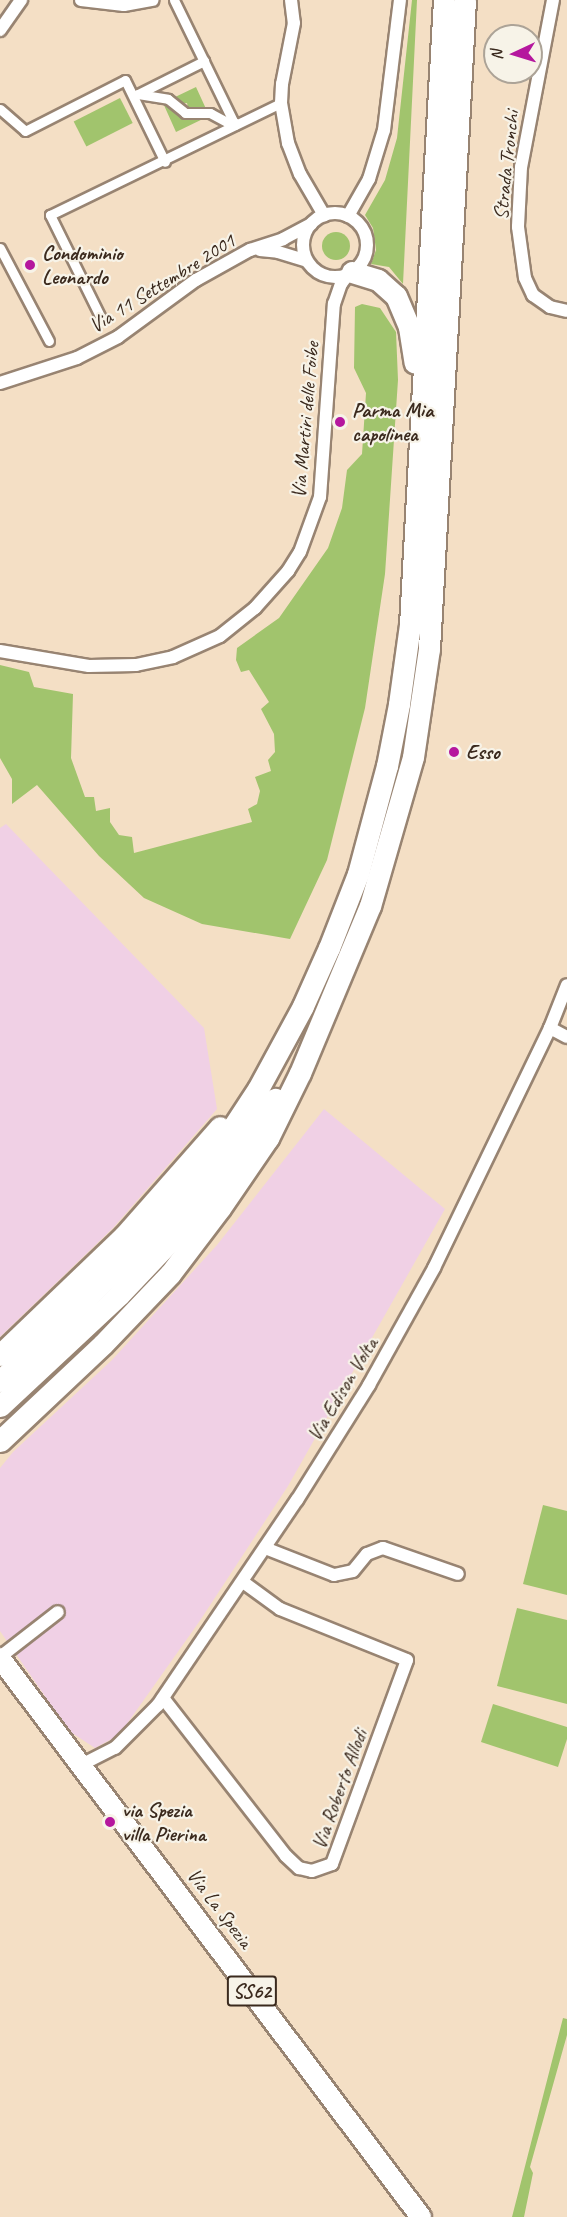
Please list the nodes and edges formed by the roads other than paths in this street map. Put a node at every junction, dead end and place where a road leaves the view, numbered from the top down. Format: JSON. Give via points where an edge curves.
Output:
{"nodes":[{"id":1,"x":21,"y":0,"type":"edge"},
{"id":2,"x":81,"y":0,"type":"edge"},
{"id":3,"x":153,"y":0,"type":"edge"},
{"id":4,"x":174,"y":0,"type":"edge"},
{"id":5,"x":291,"y":0,"type":"edge"},
{"id":6,"x":399,"y":0,"type":"edge"},
{"id":7,"x":444,"y":0,"type":"edge"},
{"id":8,"x":465,"y":0,"type":"edge"},
{"id":9,"x":553,"y":0,"type":"edge"},
{"id":10,"x":0,"y":30,"type":"edge"},
{"id":11,"x":204,"y":61,"type":"junction"},
{"id":12,"x":135,"y":95,"type":"junction"},
{"id":13,"x":281,"y":103,"type":"junction"},
{"id":14,"x":2,"y":111,"type":"edge"},
{"id":15,"x":235,"y":124,"type":"junction"},
{"id":16,"x":165,"y":162,"type":"junction"},
{"id":17,"x":324,"y":215,"type":"junction"},
{"id":18,"x":348,"y":216,"type":"junction"},
{"id":19,"x":310,"y":224,"type":"junction"},
{"id":20,"x":0,"y":248,"type":"edge"},
{"id":21,"x":250,"y":250,"type":"junction"},
{"id":22,"x":308,"y":261,"type":"junction"},
{"id":23,"x":351,"y":273,"type":"junction"},
{"id":24,"x":322,"y":274,"type":"junction"},
{"id":25,"x":334,"y":304,"type":"junction"},
{"id":26,"x":567,"y":311,"type":"edge"},
{"id":27,"x":100,"y":316,"type":"dead end"},
{"id":28,"x":49,"y":341,"type":"dead end"},
{"id":29,"x":0,"y":383,"type":"edge"},
{"id":30,"x":415,"y":529,"type":"junction"},
{"id":31,"x":0,"y":651,"type":"edge"},
{"id":32,"x":567,"y":985,"type":"edge"},
{"id":33,"x":550,"y":1028,"type":"junction"},
{"id":34,"x":316,"y":1032,"type":"junction"},
{"id":35,"x":567,"y":1037,"type":"edge"},
{"id":36,"x":266,"y":1076,"type":"junction"},
{"id":37,"x":0,"y":1355,"type":"edge"},
{"id":38,"x":0,"y":1380,"type":"edge"},
{"id":39,"x":0,"y":1406,"type":"edge"},
{"id":40,"x":0,"y":1441,"type":"edge"},
{"id":41,"x":266,"y":1548,"type":"junction"},
{"id":42,"x":458,"y":1574,"type":"dead end"},
{"id":43,"x":243,"y":1582,"type":"junction"},
{"id":44,"x":58,"y":1612,"type":"dead end"},
{"id":45,"x":0,"y":1657,"type":"edge"},
{"id":46,"x":163,"y":1698,"type":"junction"},
{"id":47,"x":81,"y":1765,"type":"junction"},
{"id":48,"x":421,"y":2217,"type":"edge"}],
"edges":[{"from":1,"to":10,"type":"street"},
{"from":2,"to":3,"type":"street","via":[[124,5]]},
{"from":4,"to":11,"type":"street"},
{"from":5,"to":13,"type":"street","via":[[294,23]]},
{"from":6,"to":18,"type":"street","via":[[384,130],[369,179]]},
{"from":7,"to":30,"type":"highway"},
{"from":8,"to":34,"type":"highway","via":[[429,649],[413,757],[383,866]]},
{"from":9,"to":26,"type":"street","name":"Strada Tronchi","via":[[521,167],[518,226],[525,278],[533,295],[550,307]]},
{"from":11,"to":12,"type":"street"},
{"from":11,"to":15,"type":"street"},
{"from":12,"to":14,"type":"street","via":[[125,80],[25,131]]},
{"from":12,"to":15,"type":"street","via":[[168,99],[185,113],[210,113]]},
{"from":12,"to":16,"type":"street"},
{"from":13,"to":15,"type":"street"},
{"from":13,"to":17,"type":"street","via":[[288,143],[300,174]]},
{"from":15,"to":16,"type":"street"},
{"from":16,"to":27,"type":"street","via":[[50,215]]},
{"from":17,"to":18,"type":"street"},
{"from":17,"to":19,"type":"street"},
{"from":18,"to":23,"type":"street","via":[[363,229],[366,238],[364,258]]},
{"from":19,"to":21,"type":"street","name":"Via 11 Settembre 2001","via":[[283,240]]},
{"from":19,"to":22,"type":"street","via":[[304,238]]},
{"from":20,"to":28,"type":"street"},
{"from":21,"to":22,"type":"street","via":[[278,252]]},
{"from":21,"to":29,"type":"street","name":"Via 11 Settembre 2001","via":[[196,280],[118,337],[77,357]]},
{"from":22,"to":24,"type":"street"},
{"from":23,"to":24,"type":"street","via":[[335,277]]},
{"from":23,"to":25,"type":"street","via":[[341,284]]},
{"from":23,"to":30,"type":"highway","via":[[378,280],[388,287],[404,309],[410,327],[415,360]]},
{"from":24,"to":25,"type":"street"},
{"from":25,"to":31,"type":"street","name":"Via Martiri delle Foibe","via":[[320,497],[300,552],[255,608],[220,636],[173,657],[136,664],[89,666]]},
{"from":30,"to":36,"type":"highway","via":[[404,672],[376,813],[329,948]]},
{"from":32,"to":33,"type":"street","name":"Via Edison Volta"},
{"from":33,"to":35,"type":"street"},
{"from":33,"to":41,"type":"street","name":"Via Edison Volta","via":[[434,1268],[369,1385]]},
{"from":34,"to":39,"type":"highway","via":[[287,1082],[196,1211],[119,1295]]},
{"from":34,"to":40,"type":"highway","via":[[268,1138],[178,1264],[103,1344]]},
{"from":36,"to":37,"type":"highway","via":[[246,1092],[220,1128],[124,1236]]},
{"from":36,"to":38,"type":"highway","via":[[214,1156],[165,1219],[110,1277]]},
{"from":41,"to":42,"type":"street","via":[[334,1575],[353,1571],[367,1554],[383,1548]]},
{"from":41,"to":43,"type":"street","name":"Via Edison Volta"},
{"from":43,"to":46,"type":"street","name":"Via Edison Volta"},
{"from":43,"to":46,"type":"street","name":"Via Roberto Allodi","via":[[280,1609],[406,1660],[333,1864],[312,1871],[299,1868],[286,1856]]},
{"from":44,"to":45,"type":"street","name":"Via La Spezia"},
{"from":45,"to":47,"type":"main road","name":"Via La Spezia","number":"SS62"},
{"from":46,"to":47,"type":"street","name":"Via Edison Volta","via":[[115,1748]]},
{"from":47,"to":48,"type":"main road","name":"Via La Spezia","number":"SS62"}]}
